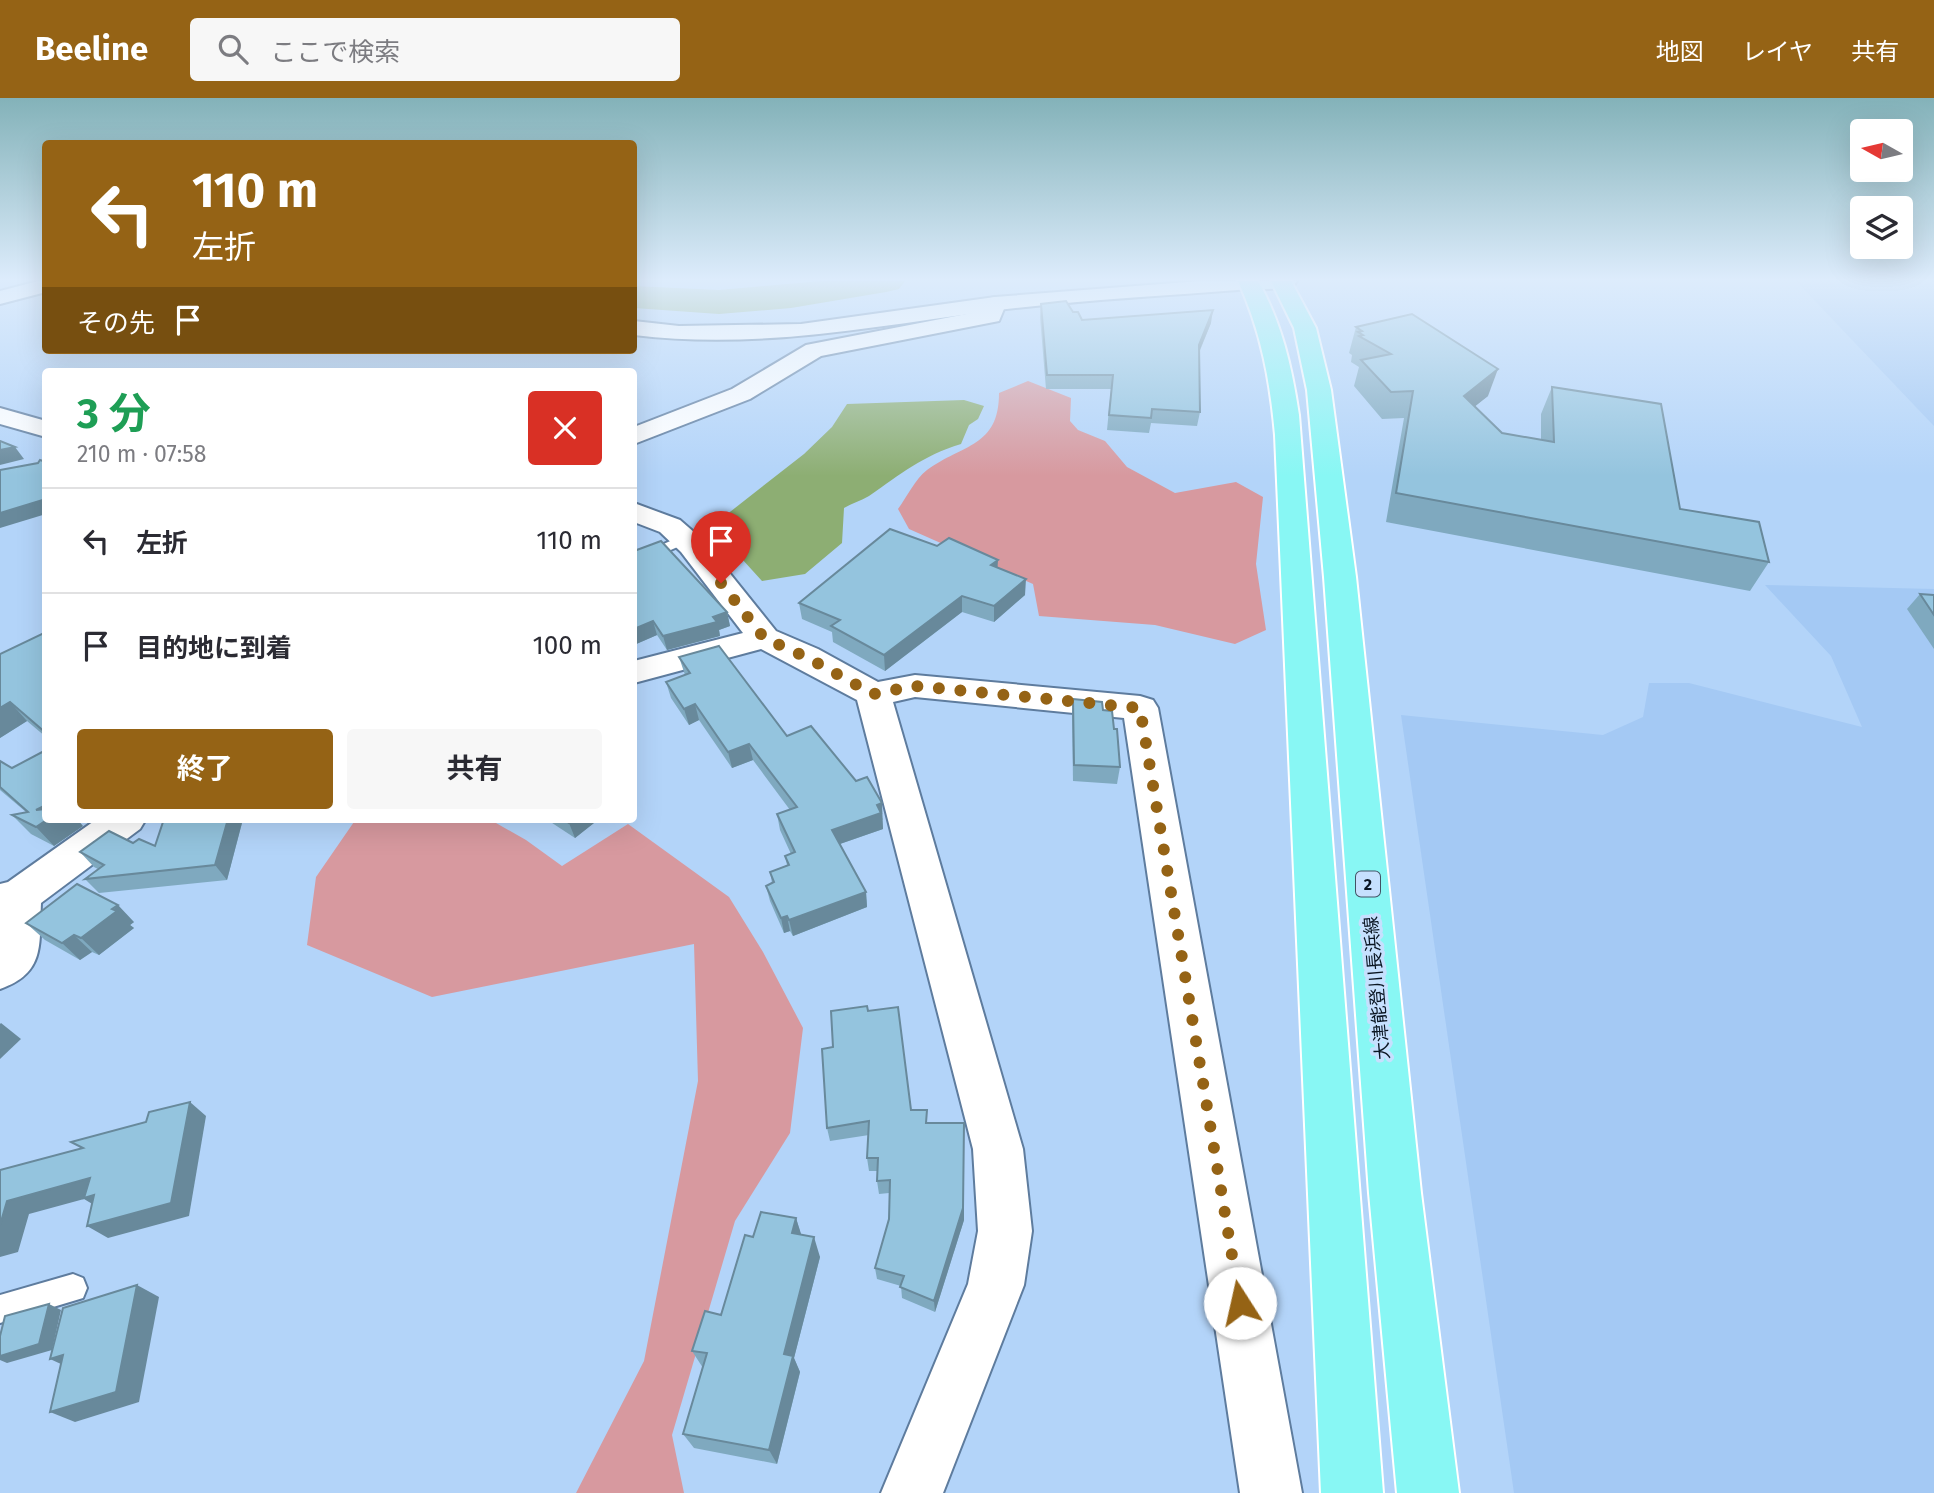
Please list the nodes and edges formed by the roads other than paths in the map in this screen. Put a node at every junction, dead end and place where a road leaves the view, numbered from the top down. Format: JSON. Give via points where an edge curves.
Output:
{"nodes":[{"id":1,"x":834,"y":346,"type":"edge"},
{"id":2,"x":1273,"y":346,"type":"edge"},
{"id":3,"x":1309,"y":346,"type":"edge"},
{"id":4,"x":0,"y":416,"type":"edge"},
{"id":5,"x":42,"y":428,"type":"edge"},
{"id":6,"x":637,"y":435,"type":"edge"},
{"id":7,"x":637,"y":513,"type":"edge"},
{"id":8,"x":684,"y":539,"type":"junction"},
{"id":9,"x":637,"y":561,"type":"edge"},
{"id":10,"x":764,"y":638,"type":"junction"},
{"id":11,"x":637,"y":671,"type":"edge"},
{"id":12,"x":873,"y":694,"type":"junction"},
{"id":13,"x":120,"y":823,"type":"edge"},
{"id":14,"x":10,"y":898,"type":"edge"},
{"id":15,"x":0,"y":970,"type":"edge"},
{"id":16,"x":74,"y":1288,"type":"dead end"},
{"id":17,"x":0,"y":1309,"type":"edge"},
{"id":18,"x":912,"y":1493,"type":"edge"},
{"id":19,"x":1271,"y":1493,"type":"edge"},
{"id":20,"x":1352,"y":1493,"type":"edge"},
{"id":21,"x":1428,"y":1493,"type":"edge"}],
"edges":[{"from":1,"to":6,"type":"street","via":[[814,350],[741,394]]},
{"from":2,"to":20,"type":"main road","via":[[1288,435]]},
{"from":3,"to":21,"type":"main road","name":"大津能登川長浜線","number":"2","via":[[1319,390],[1340,577],[1395,1193]]},
{"from":4,"to":5,"type":"street"},
{"from":7,"to":8,"type":"street","via":[[670,526]]},
{"from":8,"to":9,"type":"lane"},
{"from":8,"to":10,"type":"street"},
{"from":10,"to":11,"type":"street"},
{"from":10,"to":12,"type":"street"},
{"from":12,"to":18,"type":"street","via":[[998,1149],[1005,1231],[996,1285]]},
{"from":12,"to":19,"type":"street","via":[[915,686],[1140,708]]},
{"from":13,"to":14,"type":"street"},
{"from":14,"to":15,"type":"street","via":[[16,957]]},
{"from":16,"to":17,"type":"lane"}]}
